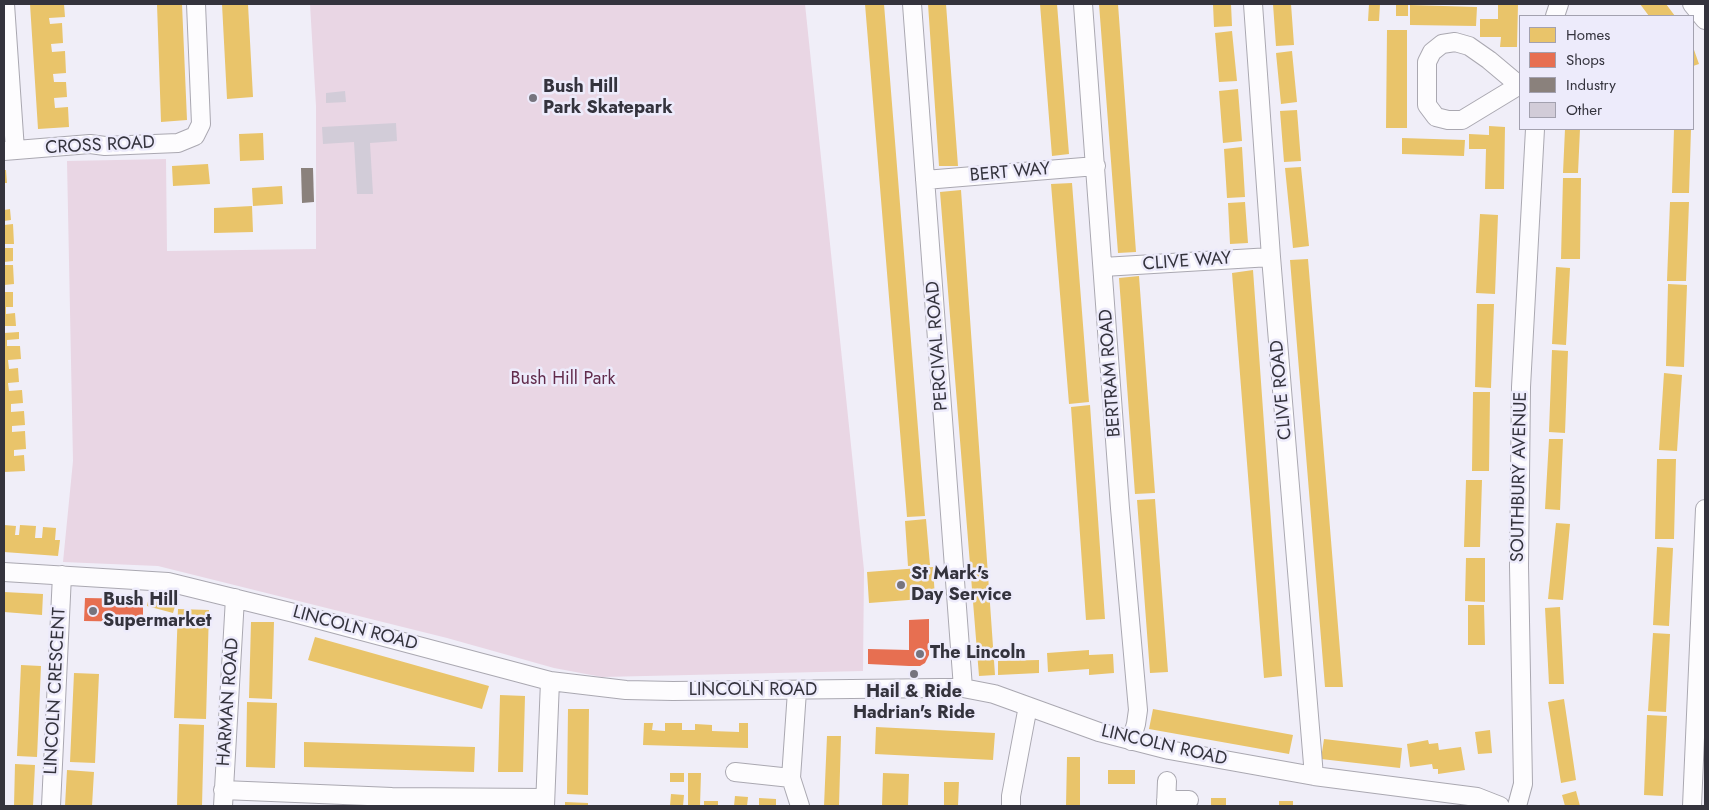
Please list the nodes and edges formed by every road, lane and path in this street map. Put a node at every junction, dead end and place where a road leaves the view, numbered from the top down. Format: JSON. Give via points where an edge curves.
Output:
{"nodes":[{"id":1,"x":5,"y":4,"type":"edge"},
{"id":2,"x":196,"y":4,"type":"edge"},
{"id":3,"x":912,"y":4,"type":"edge"},
{"id":4,"x":1083,"y":4,"type":"edge"},
{"id":5,"x":1253,"y":4,"type":"edge"},
{"id":6,"x":1692,"y":4,"type":"edge"},
{"id":7,"x":1705,"y":20,"type":"edge"},
{"id":8,"x":1519,"y":86,"type":"edge"},
{"id":9,"x":1535,"y":130,"type":"edge"},
{"id":10,"x":9,"y":151,"type":"edge"},
{"id":11,"x":1096,"y":166,"type":"junction"},
{"id":12,"x":925,"y":180,"type":"junction"},
{"id":13,"x":1271,"y":257,"type":"junction"},
{"id":14,"x":1104,"y":268,"type":"junction"},
{"id":15,"x":1705,"y":510,"type":"edge"},
{"id":16,"x":4,"y":572,"type":"edge"},
{"id":17,"x":62,"y":575,"type":"junction"},
{"id":18,"x":235,"y":598,"type":"junction"},
{"id":19,"x":550,"y":681,"type":"junction"},
{"id":20,"x":963,"y":688,"type":"junction"},
{"id":21,"x":797,"y":691,"type":"junction"},
{"id":22,"x":1028,"y":706,"type":"junction"},
{"id":23,"x":1131,"y":741,"type":"junction"},
{"id":24,"x":735,"y":772,"type":"dead end"},
{"id":25,"x":1314,"y":776,"type":"junction"},
{"id":26,"x":791,"y":778,"type":"junction"},
{"id":27,"x":1167,"y":781,"type":"dead end"},
{"id":28,"x":223,"y":798,"type":"edge"},
{"id":29,"x":1189,"y":800,"type":"dead end"},
{"id":30,"x":545,"y":802,"type":"edge"},
{"id":31,"x":1166,"y":803,"type":"edge"},
{"id":32,"x":51,"y":806,"type":"edge"},
{"id":33,"x":800,"y":806,"type":"edge"},
{"id":34,"x":1011,"y":806,"type":"edge"},
{"id":35,"x":1500,"y":806,"type":"edge"},
{"id":36,"x":1517,"y":806,"type":"edge"},
{"id":37,"x":1692,"y":806,"type":"edge"}],
"edges":[{"from":1,"to":10,"type":"street"},
{"from":2,"to":10,"type":"street","name":"CROSS ROAD","via":[[201,124],[195,136],[178,142],[90,144]]},
{"from":3,"to":12,"type":"street","name":"PERCIVAL ROAD"},
{"from":4,"to":11,"type":"street","name":"BERTRAM ROAD"},
{"from":5,"to":13,"type":"street","name":"CLIVE ROAD"},
{"from":6,"to":7,"type":"street"},
{"from":8,"to":8,"type":"street","via":[[1462,120],[1436,117],[1427,105],[1427,62],[1432,52],[1442,44],[1455,42],[1469,46]]},
{"from":9,"to":36,"type":"street","name":"SOUTHBURY AVENUE","via":[[1521,387],[1519,566],[1523,784]]},
{"from":11,"to":12,"type":"street","name":"BERT WAY"},
{"from":11,"to":14,"type":"street","name":"BERTRAM ROAD"},
{"from":12,"to":20,"type":"street","name":"PERCIVAL ROAD"},
{"from":13,"to":14,"type":"street","name":"CLIVE WAY"},
{"from":13,"to":25,"type":"street","name":"CLIVE ROAD"},
{"from":14,"to":23,"type":"street","name":"BERTRAM ROAD","via":[[1138,710]]},
{"from":15,"to":37,"type":"street"},
{"from":16,"to":17,"type":"street","name":"LINCOLN ROAD"},
{"from":17,"to":18,"type":"street","name":"LINCOLN ROAD","via":[[168,582]]},
{"from":17,"to":32,"type":"street","name":"LINCOLN CRESCENT"},
{"from":18,"to":19,"type":"street","name":"LINCOLN ROAD"},
{"from":18,"to":28,"type":"street","name":"HARMAN ROAD"},
{"from":19,"to":21,"type":"street","name":"LINCOLN ROAD","via":[[673,692]]},
{"from":19,"to":30,"type":"street"},
{"from":20,"to":21,"type":"street","name":"LINCOLN ROAD"},
{"from":20,"to":22,"type":"street","name":"LINCOLN ROAD"},
{"from":21,"to":26,"type":"street"},
{"from":22,"to":23,"type":"street","name":"LINCOLN ROAD"},
{"from":22,"to":34,"type":"street"},
{"from":23,"to":25,"type":"street","name":"LINCOLN ROAD"},
{"from":24,"to":26,"type":"street"},
{"from":25,"to":35,"type":"street","name":"LINCOLN ROAD","via":[[1477,797]]},
{"from":26,"to":33,"type":"street"},
{"from":27,"to":31,"type":"street"},
{"from":28,"to":30,"type":"street","via":[[392,797]]},
{"from":29,"to":31,"type":"street"}]}
